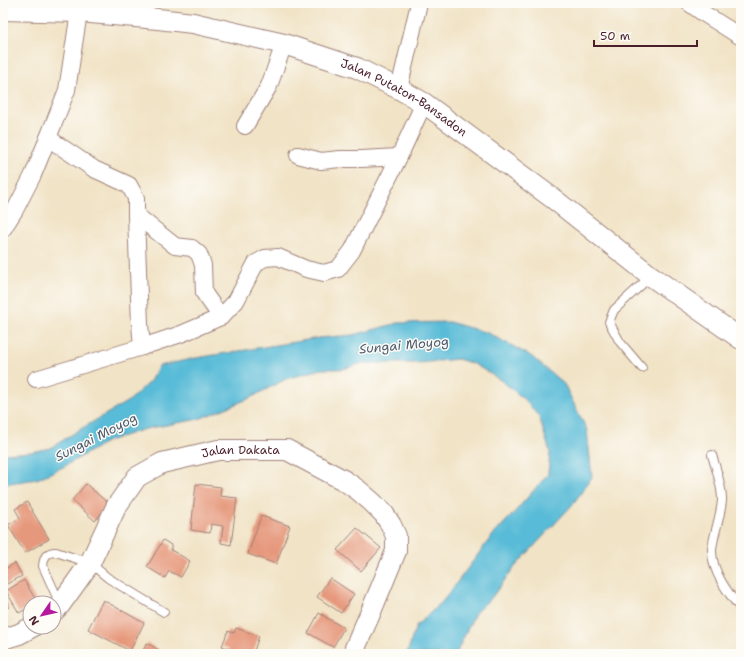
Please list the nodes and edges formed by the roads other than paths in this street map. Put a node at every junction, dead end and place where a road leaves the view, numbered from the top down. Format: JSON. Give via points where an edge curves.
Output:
{"nodes":[{"id":1,"x":419,"y":3,"type":"edge"},
{"id":2,"x":689,"y":3,"type":"edge"},
{"id":3,"x":3,"y":10,"type":"edge"},
{"id":4,"x":79,"y":12,"type":"junction"},
{"id":5,"x":741,"y":37,"type":"edge"},
{"id":6,"x":284,"y":44,"type":"junction"},
{"id":7,"x":399,"y":89,"type":"junction"},
{"id":8,"x":424,"y":103,"type":"junction"},
{"id":9,"x":245,"y":126,"type":"dead end"},
{"id":10,"x":48,"y":138,"type":"junction"},
{"id":11,"x":298,"y":155,"type":"dead end"},
{"id":12,"x":398,"y":157,"type":"junction"},
{"id":13,"x":136,"y":215,"type":"junction"},
{"id":14,"x":3,"y":229,"type":"edge"},
{"id":15,"x":651,"y":276,"type":"junction"},
{"id":16,"x":221,"y":317,"type":"junction"},
{"id":17,"x":740,"y":336,"type":"edge"},
{"id":18,"x":142,"y":347,"type":"junction"},
{"id":19,"x":642,"y":368,"type":"dead end"},
{"id":20,"x":36,"y":379,"type":"dead end"},
{"id":21,"x":712,"y":455,"type":"dead end"},
{"id":22,"x":90,"y":563,"type":"junction"},
{"id":23,"x":53,"y":595,"type":"edge"},
{"id":24,"x":62,"y":601,"type":"edge"},
{"id":25,"x":741,"y":609,"type":"edge"},
{"id":26,"x":164,"y":612,"type":"dead end"},
{"id":27,"x":22,"y":633,"type":"edge"},
{"id":28,"x":3,"y":639,"type":"edge"},
{"id":29,"x":357,"y":654,"type":"edge"}],
"edges":[{"from":1,"to":7,"type":"street"},
{"from":2,"to":5,"type":"street"},
{"from":3,"to":4,"type":"street","name":"Jalan Putaton-Bansadon"},
{"from":4,"to":6,"type":"street","name":"Jalan Putaton-Bansadon","via":[[193,23]]},
{"from":4,"to":10,"type":"street","via":[[67,90]]},
{"from":6,"to":7,"type":"street","name":"Jalan Putaton-Bansadon","via":[[357,68]]},
{"from":6,"to":9,"type":"street","via":[[269,86]]},
{"from":7,"to":8,"type":"street","name":"Jalan Putaton-Bansadon"},
{"from":8,"to":12,"type":"street"},
{"from":8,"to":15,"type":"street","name":"Jalan Putaton-Bansadon","via":[[556,200]]},
{"from":10,"to":13,"type":"street","via":[[94,169],[129,185],[136,198]]},
{"from":10,"to":14,"type":"street","via":[[33,175]]},
{"from":11,"to":12,"type":"street","via":[[321,161]]},
{"from":12,"to":16,"type":"street","via":[[352,251],[338,269],[324,273],[306,269],[278,257],[265,258],[256,263],[236,301]]},
{"from":13,"to":16,"type":"street","via":[[175,246],[192,248],[199,254],[203,265],[204,293]]},
{"from":13,"to":18,"type":"street"},
{"from":15,"to":17,"type":"street","name":"Jalan Putaton-Bansadon"},
{"from":15,"to":19,"type":"lane","via":[[614,310],[609,322],[620,342]]},
{"from":16,"to":18,"type":"street"},
{"from":18,"to":20,"type":"street"},
{"from":21,"to":25,"type":"lane","via":[[722,490],[712,549],[713,561],[728,593]]},
{"from":22,"to":23,"type":"lane","via":[[56,552],[46,555],[43,566]]},
{"from":22,"to":24,"type":"street","name":"Jalan Dakata"},
{"from":22,"to":26,"type":"lane","via":[[108,578]]},
{"from":22,"to":29,"type":"street","name":"Jalan Dakata","via":[[116,507],[137,477],[162,463],[218,450],[287,450],[358,490],[384,514],[396,536],[396,551],[355,648]]},
{"from":27,"to":28,"type":"street"}]}
